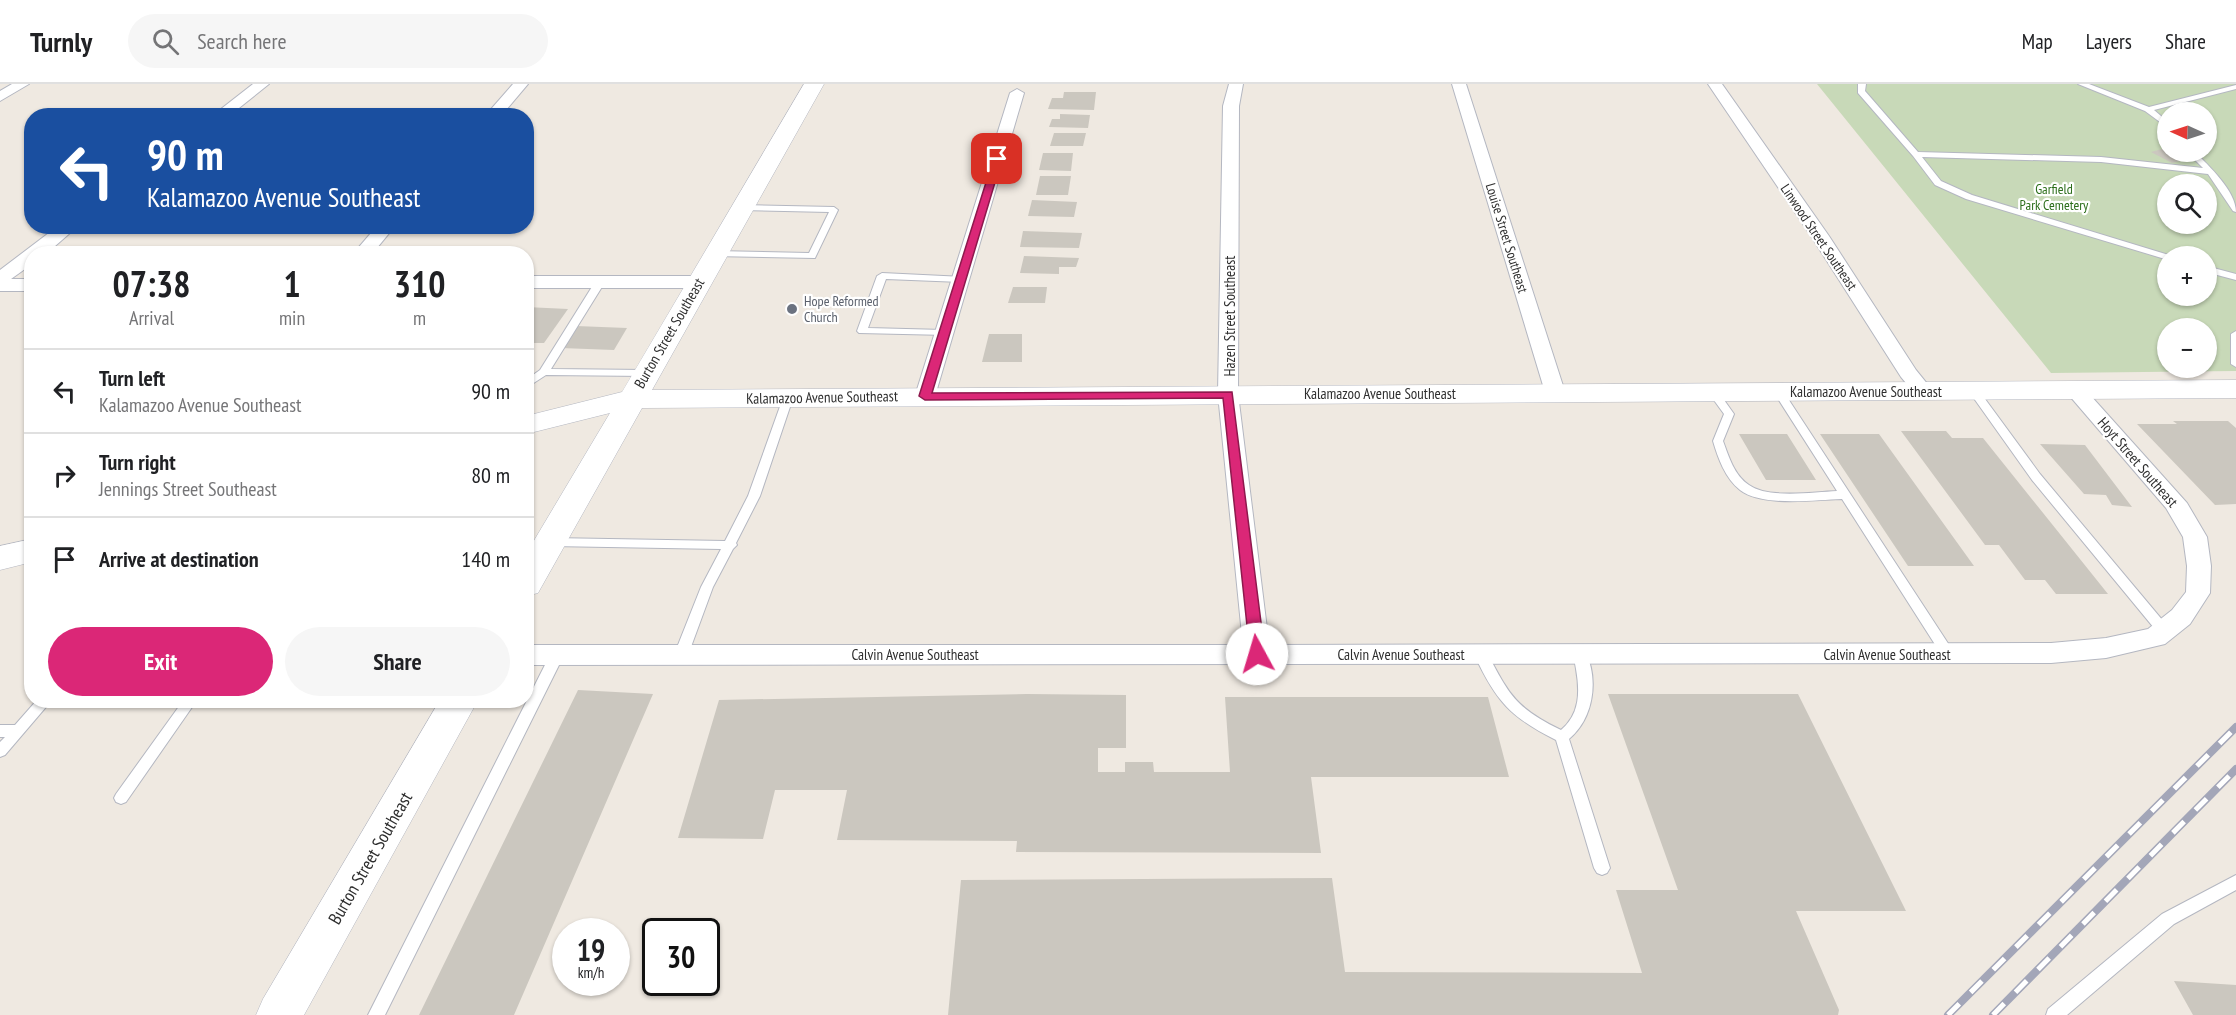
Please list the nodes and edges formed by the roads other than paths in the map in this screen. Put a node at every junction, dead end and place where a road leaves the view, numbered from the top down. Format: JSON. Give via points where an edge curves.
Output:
{"nodes":[{"id":1,"x":22,"y":84,"type":"edge"},
{"id":2,"x":262,"y":84,"type":"edge"},
{"id":3,"x":521,"y":84,"type":"edge"},
{"id":4,"x":814,"y":84,"type":"edge"},
{"id":5,"x":1459,"y":84,"type":"edge"},
{"id":6,"x":1715,"y":84,"type":"edge"},
{"id":7,"x":1862,"y":84,"type":"edge"},
{"id":8,"x":2082,"y":84,"type":"edge"},
{"id":9,"x":1235,"y":85,"type":"edge"},
{"id":10,"x":2236,"y":87,"type":"edge"},
{"id":11,"x":1017,"y":93,"type":"dead end"},
{"id":12,"x":0,"y":97,"type":"edge"},
{"id":13,"x":230,"y":108,"type":"edge"},
{"id":14,"x":499,"y":108,"type":"edge"},
{"id":15,"x":2148,"y":109,"type":"junction"},
{"id":16,"x":2157,"y":117,"type":"edge"},
{"id":17,"x":1916,"y":154,"type":"junction"},
{"id":18,"x":2201,"y":162,"type":"edge"},
{"id":19,"x":2211,"y":172,"type":"junction"},
{"id":20,"x":742,"y":208,"type":"junction"},
{"id":21,"x":2236,"y":209,"type":"edge"},
{"id":22,"x":59,"y":234,"type":"edge"},
{"id":23,"x":380,"y":234,"type":"edge"},
{"id":24,"x":44,"y":246,"type":"edge"},
{"id":25,"x":369,"y":246,"type":"edge"},
{"id":26,"x":715,"y":254,"type":"junction"},
{"id":27,"x":2157,"y":254,"type":"edge"},
{"id":28,"x":24,"y":261,"type":"edge"},
{"id":29,"x":2217,"y":271,"type":"edge"},
{"id":30,"x":2236,"y":277,"type":"edge"},
{"id":31,"x":0,"y":279,"type":"edge"},
{"id":32,"x":961,"y":279,"type":"junction"},
{"id":33,"x":534,"y":282,"type":"edge"},
{"id":34,"x":600,"y":282,"type":"junction"},
{"id":35,"x":699,"y":282,"type":"junction"},
{"id":36,"x":0,"y":285,"type":"edge"},
{"id":37,"x":24,"y":285,"type":"edge"},
{"id":38,"x":944,"y":333,"type":"junction"},
{"id":39,"x":2236,"y":334,"type":"edge"},
{"id":40,"x":2235,"y":352,"type":"edge"},
{"id":41,"x":2236,"y":364,"type":"edge"},
{"id":42,"x":544,"y":372,"type":"junction"},
{"id":43,"x":646,"y":373,"type":"junction"},
{"id":44,"x":534,"y":379,"type":"edge"},
{"id":45,"x":2236,"y":389,"type":"edge"},
{"id":46,"x":1973,"y":390,"type":"junction"},
{"id":47,"x":2075,"y":390,"type":"junction"},
{"id":48,"x":1778,"y":391,"type":"junction"},
{"id":49,"x":1923,"y":391,"type":"junction"},
{"id":50,"x":1555,"y":392,"type":"junction"},
{"id":51,"x":1713,"y":392,"type":"junction"},
{"id":52,"x":1228,"y":394,"type":"junction"},
{"id":53,"x":925,"y":396,"type":"junction"},
{"id":54,"x":788,"y":398,"type":"junction"},
{"id":55,"x":631,"y":399,"type":"junction"},
{"id":56,"x":534,"y":423,"type":"edge"},
{"id":57,"x":1844,"y":495,"type":"junction"},
{"id":58,"x":2195,"y":537,"type":"joint"},
{"id":59,"x":550,"y":542,"type":"junction"},
{"id":60,"x":731,"y":545,"type":"junction"},
{"id":61,"x":24,"y":552,"type":"edge"},
{"id":62,"x":0,"y":558,"type":"edge"},
{"id":63,"x":534,"y":570,"type":"edge"},
{"id":64,"x":2164,"y":631,"type":"junction"},
{"id":65,"x":1257,"y":654,"type":"junction"},
{"id":66,"x":1481,"y":654,"type":"junction"},
{"id":67,"x":1580,"y":654,"type":"junction"},
{"id":68,"x":1948,"y":654,"type":"junction"},
{"id":69,"x":534,"y":655,"type":"edge"},
{"id":70,"x":557,"y":655,"type":"junction"},
{"id":71,"x":681,"y":655,"type":"junction"},
{"id":72,"x":534,"y":701,"type":"edge"},
{"id":73,"x":39,"y":708,"type":"edge"},
{"id":74,"x":186,"y":708,"type":"edge"},
{"id":75,"x":455,"y":708,"type":"edge"},
{"id":76,"x":530,"y":708,"type":"edge"},
{"id":77,"x":0,"y":731,"type":"edge"},
{"id":78,"x":18,"y":731,"type":"junction"},
{"id":79,"x":1562,"y":737,"type":"junction"},
{"id":80,"x":0,"y":751,"type":"edge"},
{"id":81,"x":121,"y":798,"type":"dead end"},
{"id":82,"x":1602,"y":868,"type":"dead end"},
{"id":83,"x":2236,"y":882,"type":"edge"},
{"id":84,"x":279,"y":1015,"type":"edge"},
{"id":85,"x":376,"y":1015,"type":"edge"},
{"id":86,"x":2054,"y":1015,"type":"edge"}],
"edges":[{"from":1,"to":12,"type":"street"},
{"from":2,"to":13,"type":"street"},
{"from":3,"to":14,"type":"street"},
{"from":4,"to":20,"type":"main road","name":"Burton Street Southeast"},
{"from":5,"to":50,"type":"street","name":"Louise Street Southeast"},
{"from":6,"to":49,"type":"street","name":"Linwood Street Southeast"},
{"from":7,"to":17,"type":"lane","via":[[1861,91]]},
{"from":8,"to":15,"type":"lane"},
{"from":9,"to":52,"type":"street","name":"Hazen Street Southeast","via":[[1231,106]]},
{"from":10,"to":15,"type":"lane"},
{"from":11,"to":32,"type":"street"},
{"from":15,"to":16,"type":"lane"},
{"from":17,"to":19,"type":"lane","via":[[2107,160]]},
{"from":17,"to":27,"type":"lane","via":[[1938,183],[1969,197]]},
{"from":18,"to":19,"type":"lane"},
{"from":19,"to":21,"type":"lane"},
{"from":20,"to":26,"type":"main road","name":"Burton Street Southeast"},
{"from":20,"to":26,"type":"lane","via":[[834,210],[812,256]]},
{"from":22,"to":24,"type":"street"},
{"from":23,"to":25,"type":"street"},
{"from":26,"to":35,"type":"main road","name":"Burton Street Southeast"},
{"from":28,"to":31,"type":"street"},
{"from":29,"to":30,"type":"lane"},
{"from":32,"to":38,"type":"street"},
{"from":32,"to":38,"type":"lane","via":[[882,276],[862,331]]},
{"from":33,"to":34,"type":"street"},
{"from":34,"to":35,"type":"street"},
{"from":34,"to":42,"type":"lane"},
{"from":35,"to":43,"type":"main road","name":"Burton Street Southeast"},
{"from":36,"to":37,"type":"street"},
{"from":38,"to":53,"type":"street"},
{"from":39,"to":40,"type":"lane"},
{"from":40,"to":41,"type":"lane"},
{"from":42,"to":43,"type":"lane"},
{"from":42,"to":44,"type":"lane"},
{"from":43,"to":55,"type":"main road","name":"Burton Street Southeast"},
{"from":45,"to":47,"type":"main road","name":"Kalamazoo Avenue Southeast"},
{"from":46,"to":47,"type":"main road","name":"Kalamazoo Avenue Southeast"},
{"from":46,"to":49,"type":"main road","name":"Kalamazoo Avenue Southeast"},
{"from":46,"to":64,"type":"lane","via":[[2036,477]]},
{"from":47,"to":58,"type":"street","name":"Hoyt Street Southeast","via":[[2175,503]]},
{"from":48,"to":49,"type":"main road","name":"Kalamazoo Avenue Southeast"},
{"from":48,"to":51,"type":"main road","name":"Kalamazoo Avenue Southeast"},
{"from":48,"to":57,"type":"lane"},
{"from":50,"to":51,"type":"main road","name":"Kalamazoo Avenue Southeast"},
{"from":50,"to":52,"type":"main road","name":"Kalamazoo Avenue Southeast"},
{"from":51,"to":57,"type":"lane","via":[[1729,414],[1718,441],[1724,460],[1733,477],[1747,490],[1761,495]]},
{"from":52,"to":53,"type":"main road","name":"Kalamazoo Avenue Southeast"},
{"from":52,"to":65,"type":"street","name":"Hazen Street Southeast"},
{"from":53,"to":54,"type":"main road","name":"Kalamazoo Avenue Southeast"},
{"from":54,"to":55,"type":"main road","name":"Kalamazoo Avenue Southeast"},
{"from":54,"to":60,"type":"lane","via":[[771,455]]},
{"from":55,"to":56,"type":"main road","name":"Kalamazoo Avenue Southeast"},
{"from":55,"to":59,"type":"main road","name":"Burton Street Southeast"},
{"from":57,"to":68,"type":"lane"},
{"from":58,"to":64,"type":"street","name":"Calvin Avenue Southeast","via":[[2198,593],[2181,617]]},
{"from":59,"to":60,"type":"lane"},
{"from":59,"to":63,"type":"main road","name":"Burton Street Southeast"},
{"from":60,"to":71,"type":"lane","via":[[707,587]]},
{"from":61,"to":62,"type":"main road"},
{"from":64,"to":68,"type":"street","name":"Calvin Avenue Southeast","via":[[2156,637],[2106,648]]},
{"from":65,"to":66,"type":"street","name":"Calvin Avenue Southeast"},
{"from":65,"to":71,"type":"street","name":"Calvin Avenue Southeast"},
{"from":66,"to":67,"type":"street","name":"Calvin Avenue Southeast"},
{"from":66,"to":79,"type":"lane","via":[[1497,689],[1514,709]]},
{"from":67,"to":68,"type":"street","name":"Calvin Avenue Southeast"},
{"from":67,"to":79,"type":"lane","via":[[1587,684],[1585,708],[1574,730]]},
{"from":69,"to":70,"type":"street","name":"Calvin Avenue Southeast"},
{"from":70,"to":71,"type":"street","name":"Calvin Avenue Southeast"},
{"from":70,"to":72,"type":"lane"},
{"from":73,"to":78,"type":"lane"},
{"from":74,"to":81,"type":"lane"},
{"from":75,"to":84,"type":"main road","name":"Burton Street Southeast"},
{"from":76,"to":85,"type":"lane"},
{"from":77,"to":78,"type":"lane"},
{"from":78,"to":80,"type":"lane"},
{"from":79,"to":82,"type":"lane"},
{"from":83,"to":86,"type":"lane","via":[[2168,919]]}]}
